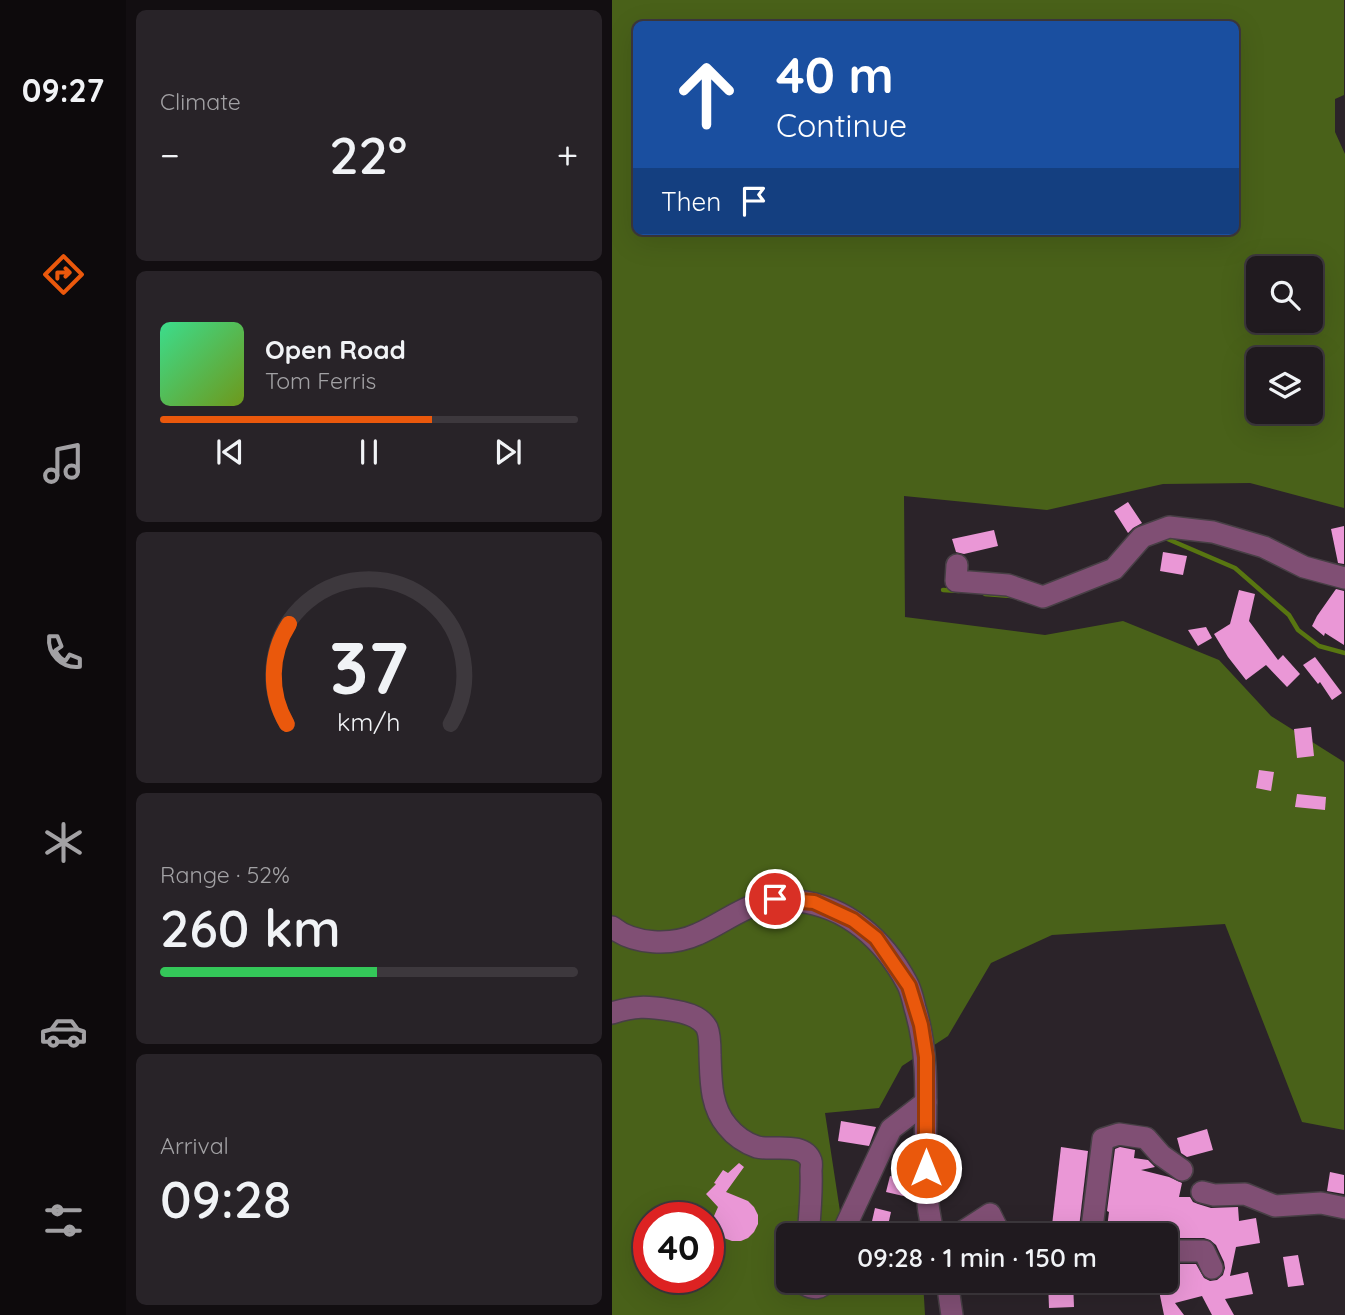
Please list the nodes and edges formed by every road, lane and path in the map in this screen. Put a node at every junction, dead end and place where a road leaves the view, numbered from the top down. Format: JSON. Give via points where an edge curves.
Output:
{"nodes":[{"id":1,"x":957,"y":565,"type":"dead end"},
{"id":2,"x":1345,"y":578,"type":"edge"},
{"id":3,"x":612,"y":927,"type":"edge"},
{"id":4,"x":612,"y":1013,"type":"edge"},
{"id":5,"x":926,"y":1102,"type":"junction"},
{"id":6,"x":1182,"y":1170,"type":"dead end"},
{"id":7,"x":1202,"y":1192,"type":"dead end"},
{"id":8,"x":1345,"y":1208,"type":"edge"},
{"id":9,"x":809,"y":1223,"type":"edge"},
{"id":10,"x":847,"y":1223,"type":"edge"},
{"id":11,"x":930,"y":1223,"type":"edge"},
{"id":12,"x":976,"y":1223,"type":"edge"},
{"id":13,"x":994,"y":1223,"type":"edge"},
{"id":14,"x":1093,"y":1223,"type":"edge"},
{"id":15,"x":1178,"y":1251,"type":"edge"},
{"id":16,"x":1212,"y":1268,"type":"dead end"},
{"id":17,"x":949,"y":1293,"type":"edge"},
{"id":18,"x":953,"y":1315,"type":"edge"}],
"edges":[{"from":1,"to":2,"type":"street","via":[[956,581],[1008,585],[1042,597],[1114,569],[1142,537],[1169,527],[1213,532]]},
{"from":3,"to":5,"type":"street","via":[[653,942],[695,936],[775,899],[814,902],[853,920],[876,938],[909,986],[926,1057]]},
{"from":4,"to":9,"type":"street","via":[[634,1007],[658,1008],[700,1020],[707,1028],[711,1090],[726,1126],[743,1142],[760,1148],[795,1148],[811,1161]]},
{"from":5,"to":10,"type":"street","via":[[891,1129]]},
{"from":5,"to":11,"type":"street","via":[[925,1185]]},
{"from":6,"to":14,"type":"street","via":[[1146,1138],[1119,1134],[1103,1139]]},
{"from":7,"to":8,"type":"street","via":[[1245,1194],[1275,1206],[1321,1203]]},
{"from":12,"to":13,"type":"street","via":[[990,1214]]},
{"from":15,"to":16,"type":"street","via":[[1205,1251]]},
{"from":17,"to":18,"type":"street"}]}
